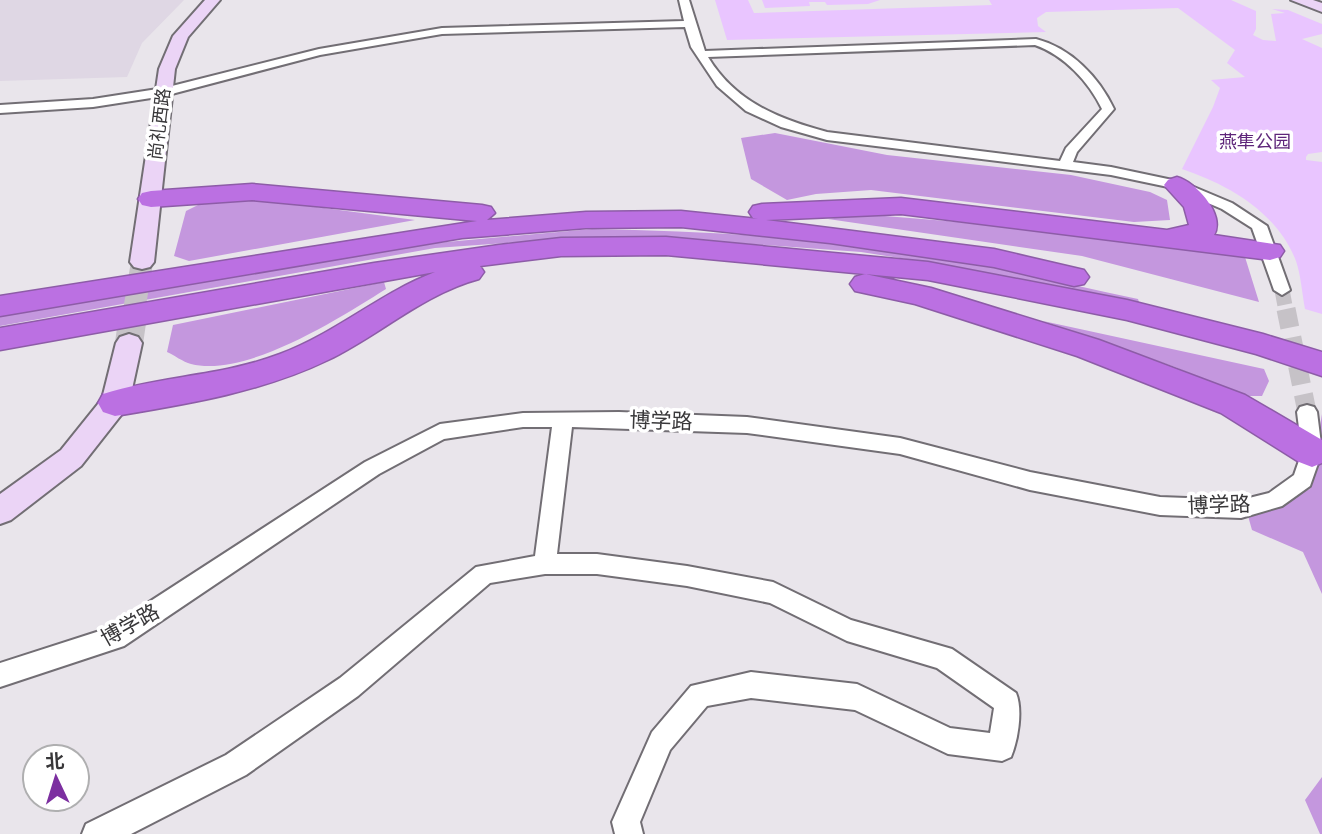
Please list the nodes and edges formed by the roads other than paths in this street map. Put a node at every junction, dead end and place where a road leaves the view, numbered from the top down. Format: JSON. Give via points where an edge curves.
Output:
{"nodes":[{"id":1,"x":213,"y":0,"type":"edge"},
{"id":2,"x":684,"y":0,"type":"edge"},
{"id":3,"x":1298,"y":0,"type":"edge"},
{"id":4,"x":1313,"y":0,"type":"edge"},
{"id":5,"x":1322,"y":6,"type":"edge"},
{"id":6,"x":690,"y":24,"type":"junction"},
{"id":7,"x":701,"y":54,"type":"junction"},
{"id":8,"x":164,"y":97,"type":"junction"},
{"id":9,"x":0,"y":109,"type":"edge"},
{"id":10,"x":0,"y":119,"type":"edge"},
{"id":11,"x":1065,"y":165,"type":"junction"},
{"id":12,"x":1177,"y":185,"type":"junction"},
{"id":13,"x":151,"y":199,"type":"junction"},
{"id":14,"x":681,"y":219,"type":"junction"},
{"id":15,"x":586,"y":220,"type":"junction"},
{"id":16,"x":1163,"y":239,"type":"junction"},
{"id":17,"x":666,"y":246,"type":"junction"},
{"id":18,"x":621,"y":247,"type":"junction"},
{"id":19,"x":1270,"y":251,"type":"junction"},
{"id":20,"x":142,"y":262,"type":"tunnel mouth"},
{"id":21,"x":1282,"y":290,"type":"tunnel mouth"},
{"id":22,"x":2,"y":306,"type":"edge"},
{"id":23,"x":0,"y":339,"type":"edge"},
{"id":24,"x":1322,"y":341,"type":"edge"},
{"id":25,"x":128,"y":343,"type":"tunnel mouth"},
{"id":26,"x":1322,"y":364,"type":"edge"},
{"id":27,"x":115,"y":403,"type":"junction"},
{"id":28,"x":1307,"y":411,"type":"tunnel mouth"},
{"id":29,"x":562,"y":420,"type":"junction"},
{"id":30,"x":1312,"y":452,"type":"junction"},
{"id":31,"x":0,"y":511,"type":"edge"},
{"id":32,"x":545,"y":564,"type":"junction"},
{"id":33,"x":0,"y":675,"type":"edge"},
{"id":34,"x":96,"y":834,"type":"edge"},
{"id":35,"x":629,"y":834,"type":"edge"}],
"edges":[{"from":1,"to":8,"type":"street","name":"尚礼西路","via":[[181,36],[167,69]]},
{"from":2,"to":6,"type":"street"},
{"from":3,"to":5,"type":"street"},
{"from":4,"to":5,"type":"street"},
{"from":6,"to":7,"type":"street"},
{"from":6,"to":8,"type":"street","via":[[442,31],[320,52]]},
{"from":7,"to":11,"type":"street","via":[[714,76],[745,107],[783,125],[827,136]]},
{"from":7,"to":11,"type":"street","via":[[1050,45],[1104,97],[1108,109],[1071,151]]},
{"from":8,"to":9,"type":"street"},
{"from":8,"to":10,"type":"street","via":[[99,112]]},
{"from":8,"to":13,"type":"street","name":"尚礼西路"},
{"from":11,"to":12,"type":"street"},
{"from":12,"to":16,"type":"highway","via":[[1195,202],[1204,218],[1203,231]]},
{"from":12,"to":19,"type":"street","via":[[1227,206],[1259,226]]},
{"from":13,"to":15,"type":"highway","via":[[252,192]]},
{"from":13,"to":20,"type":"street","name":"尚礼西路"},
{"from":14,"to":15,"type":"highway"},
{"from":14,"to":16,"type":"highway","via":[[901,206]]},
{"from":14,"to":24,"type":"highway","via":[[994,258],[1246,317]]},
{"from":15,"to":22,"type":"highway","via":[[462,230]]},
{"from":16,"to":19,"type":"highway"},
{"from":17,"to":18,"type":"highway"},
{"from":17,"to":26,"type":"highway","via":[[928,271],[1127,310]]},
{"from":17,"to":30,"type":"highway","via":[[920,295],[1088,348],[1233,404]]},
{"from":18,"to":23,"type":"highway","via":[[549,248],[374,272]]},
{"from":18,"to":27,"type":"highway","via":[[464,273],[411,295],[340,341],[266,371]]},
{"from":19,"to":21,"type":"street"},
{"from":25,"to":27,"type":"street"},
{"from":27,"to":31,"type":"street","via":[[71,458]]},
{"from":28,"to":30,"type":"street","name":"博学路"},
{"from":29,"to":30,"type":"street","name":"博学路","via":[[747,425],[887,444],[1030,481],[1160,506],[1241,509],[1275,500],[1303,481]]},
{"from":29,"to":32,"type":"street"},
{"from":29,"to":33,"type":"street","name":"博学路","via":[[523,420],[440,432],[372,468],[115,638]]},
{"from":32,"to":34,"type":"street","via":[[484,574],[349,687],[236,765]]},
{"from":32,"to":35,"type":"street","via":[[597,564],[661,572],[773,593],[847,630],[943,658],[1007,702],[1002,748],[948,741],[857,697],[751,685],[700,695],[662,741],[626,822]]}]}
